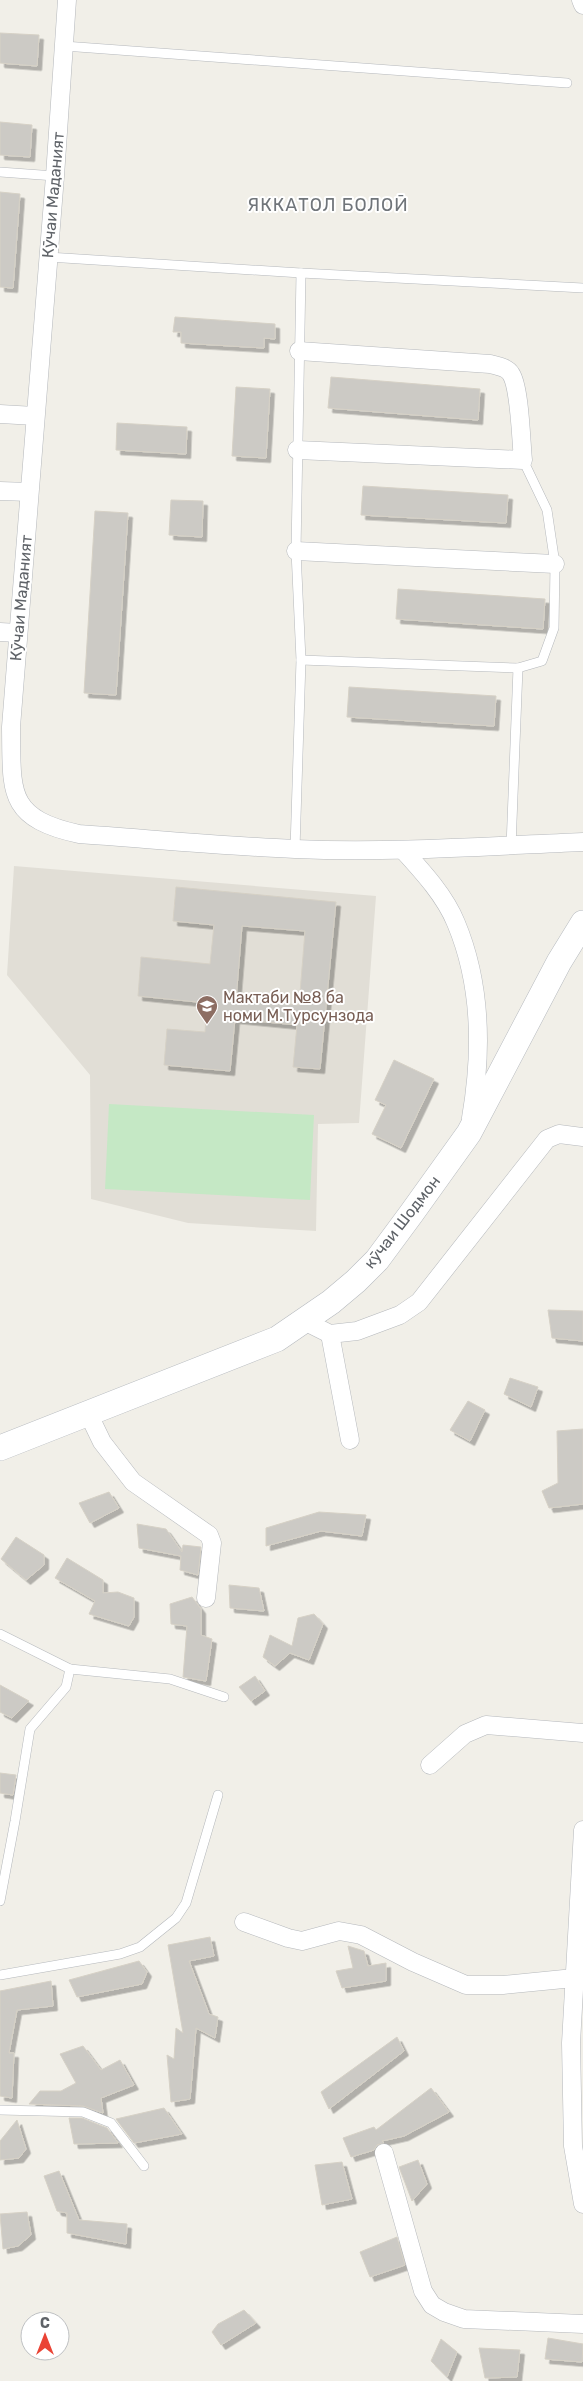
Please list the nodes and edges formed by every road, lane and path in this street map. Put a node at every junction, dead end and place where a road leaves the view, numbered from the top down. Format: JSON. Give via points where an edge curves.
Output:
{"nodes":[{"id":1,"x":67,"y":0,"type":"edge"},
{"id":2,"x":582,"y":0,"type":"edge"},
{"id":3,"x":583,"y":5,"type":"edge"},
{"id":4,"x":64,"y":46,"type":"junction"},
{"id":5,"x":567,"y":84,"type":"dead end"},
{"id":6,"x":0,"y":172,"type":"edge"},
{"id":7,"x":55,"y":176,"type":"junction"},
{"id":8,"x":48,"y":257,"type":"junction"},
{"id":9,"x":301,"y":273,"type":"junction"},
{"id":10,"x":583,"y":288,"type":"edge"},
{"id":11,"x":298,"y":351,"type":"junction"},
{"id":12,"x":0,"y":414,"type":"edge"},
{"id":13,"x":35,"y":416,"type":"junction"},
{"id":14,"x":297,"y":450,"type":"junction"},
{"id":15,"x":523,"y":460,"type":"junction"},
{"id":16,"x":0,"y":491,"type":"edge"},
{"id":17,"x":29,"y":492,"type":"junction"},
{"id":18,"x":296,"y":550,"type":"junction"},
{"id":19,"x":555,"y":564,"type":"junction"},
{"id":20,"x":0,"y":632,"type":"edge"},
{"id":21,"x":18,"y":633,"type":"junction"},
{"id":22,"x":300,"y":660,"type":"junction"},
{"id":23,"x":518,"y":668,"type":"junction"},
{"id":24,"x":5,"y":734,"type":"edge"},
{"id":25,"x":583,"y":842,"type":"edge"},
{"id":26,"x":511,"y":847,"type":"junction"},
{"id":27,"x":295,"y":849,"type":"junction"},
{"id":28,"x":403,"y":850,"type":"junction"},
{"id":29,"x":583,"y":923,"type":"edge"},
{"id":30,"x":469,"y":1133,"type":"junction"},
{"id":31,"x":583,"y":1137,"type":"edge"},
{"id":32,"x":304,"y":1321,"type":"junction"},
{"id":33,"x":330,"y":1334,"type":"junction"},
{"id":34,"x":88,"y":1413,"type":"junction"},
{"id":35,"x":350,"y":1440,"type":"dead end"},
{"id":36,"x":0,"y":1448,"type":"edge"},
{"id":37,"x":206,"y":1598,"type":"dead end"},
{"id":38,"x":0,"y":1634,"type":"edge"},
{"id":39,"x":70,"y":1669,"type":"junction"},
{"id":40,"x":224,"y":1697,"type":"dead end"},
{"id":41,"x":583,"y":1733,"type":"edge"},
{"id":42,"x":430,"y":1765,"type":"dead end"},
{"id":43,"x":218,"y":1795,"type":"dead end"},
{"id":44,"x":583,"y":1830,"type":"edge"},
{"id":45,"x":0,"y":1901,"type":"edge"},
{"id":46,"x":244,"y":1922,"type":"dead end"},
{"id":47,"x":0,"y":1975,"type":"edge"},
{"id":48,"x":574,"y":1978,"type":"junction"},
{"id":49,"x":0,"y":2110,"type":"edge"},
{"id":50,"x":384,"y":2152,"type":"dead end"},
{"id":51,"x":144,"y":2166,"type":"dead end"},
{"id":52,"x":583,"y":2204,"type":"edge"},
{"id":53,"x":583,"y":2324,"type":"edge"}],
"edges":[{"from":1,"to":4,"type":"street","name":"Кӯчаи Маданият"},
{"from":2,"to":3,"type":"street"},
{"from":4,"to":5,"type":"lane"},
{"from":4,"to":7,"type":"street","name":"Кӯчаи Маданият"},
{"from":6,"to":7,"type":"lane"},
{"from":7,"to":8,"type":"street","name":"Кӯчаи Маданият"},
{"from":8,"to":9,"type":"lane"},
{"from":8,"to":13,"type":"street","name":"Кӯчаи Маданият"},
{"from":9,"to":10,"type":"lane"},
{"from":9,"to":11,"type":"lane"},
{"from":11,"to":14,"type":"lane"},
{"from":11,"to":15,"type":"street","via":[[490,364],[504,368],[511,374],[516,391]]},
{"from":12,"to":13,"type":"street"},
{"from":13,"to":17,"type":"street","name":"Кӯчаи Маданият"},
{"from":14,"to":15,"type":"street"},
{"from":14,"to":18,"type":"lane"},
{"from":15,"to":19,"type":"lane","via":[[547,510]]},
{"from":16,"to":17,"type":"street"},
{"from":17,"to":21,"type":"street","name":"Кӯчаи Маданият"},
{"from":18,"to":19,"type":"street"},
{"from":18,"to":22,"type":"lane"},
{"from":19,"to":23,"type":"lane","via":[[554,628],[542,661]]},
{"from":20,"to":21,"type":"street"},
{"from":21,"to":24,"type":"street","name":"Кӯчаи Маданият"},
{"from":22,"to":23,"type":"lane"},
{"from":22,"to":27,"type":"lane"},
{"from":23,"to":26,"type":"lane"},
{"from":24,"to":27,"type":"street","name":"Кӯчаи Маданият","via":[[17,800],[30,816],[52,828],[78,834]]},
{"from":25,"to":26,"type":"street","name":"Кӯчаи Маданият"},
{"from":26,"to":28,"type":"street","name":"Кӯчаи Маданият"},
{"from":27,"to":28,"type":"street","name":"Кӯчаи Маданият"},
{"from":28,"to":30,"type":"street","via":[[446,904],[456,923],[470,967],[479,1034],[478,1079]]},
{"from":29,"to":30,"type":"main road","name":"кӯчаи Шодмон"},
{"from":30,"to":32,"type":"main road","name":"кӯчаи Шодмон","via":[[377,1260],[356,1281]]},
{"from":31,"to":33,"type":"street","via":[[559,1134],[547,1139],[419,1302],[378,1324],[357,1331]]},
{"from":32,"to":33,"type":"street"},
{"from":32,"to":34,"type":"main road","name":"кӯчаи Шодмон","via":[[277,1338]]},
{"from":33,"to":35,"type":"street"},
{"from":34,"to":36,"type":"main road","name":"кӯчаи Шодмон"},
{"from":34,"to":37,"type":"street","via":[[102,1442],[133,1482],[209,1535],[212,1543]]},
{"from":38,"to":39,"type":"lane"},
{"from":39,"to":40,"type":"lane","via":[[170,1679]]},
{"from":39,"to":45,"type":"lane","via":[[66,1687],[30,1729]]},
{"from":41,"to":42,"type":"street","via":[[486,1725],[465,1734]]},
{"from":43,"to":47,"type":"lane","via":[[186,1903],[176,1918],[158,1934],[140,1947],[120,1954]]},
{"from":44,"to":48,"type":"street"},
{"from":46,"to":48,"type":"street","via":[[302,1941],[339,1931],[360,1935],[466,1985]]},
{"from":48,"to":52,"type":"street","via":[[571,2043],[573,2146]]},
{"from":49,"to":51,"type":"lane","via":[[83,2112],[111,2123]]},
{"from":50,"to":53,"type":"street","via":[[423,2291],[432,2305],[464,2319]]}]}
